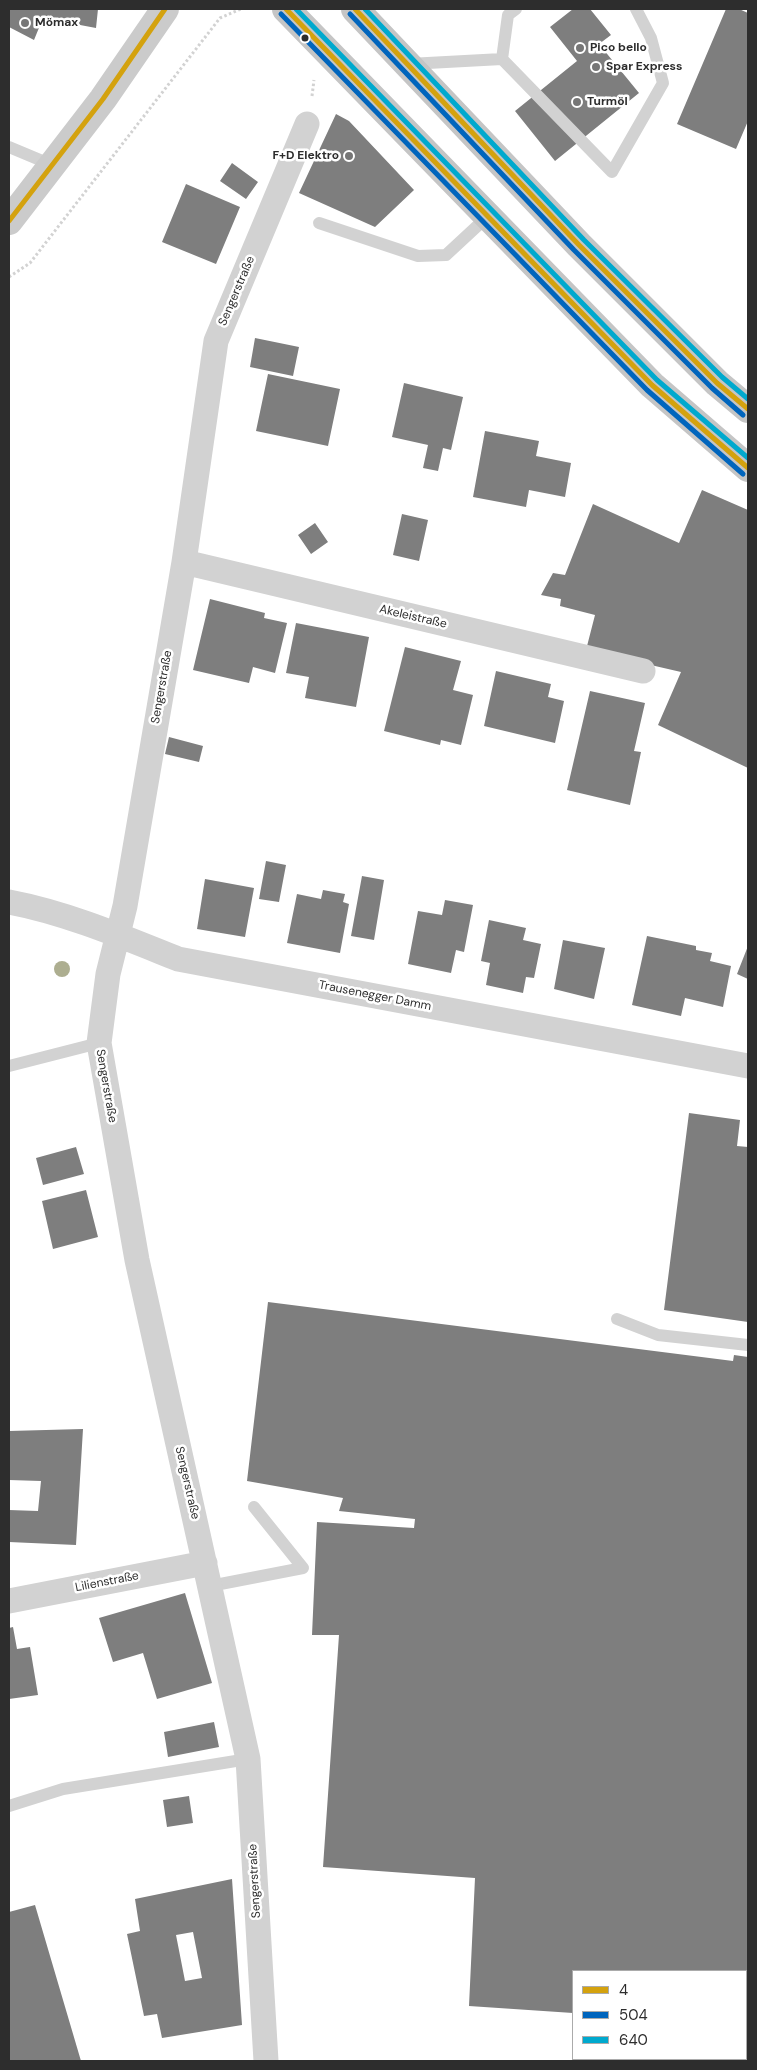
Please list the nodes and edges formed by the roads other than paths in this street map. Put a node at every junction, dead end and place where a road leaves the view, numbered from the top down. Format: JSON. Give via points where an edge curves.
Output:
{"nodes":[{"id":1,"x":165,"y":9,"type":"edge"},
{"id":2,"x":286,"y":9,"type":"edge"},
{"id":3,"x":355,"y":9,"type":"edge"},
{"id":4,"x":516,"y":9,"type":"edge"},
{"id":5,"x":636,"y":9,"type":"edge"},
{"id":6,"x":502,"y":59,"type":"junction"},
{"id":7,"x":409,"y":64,"type":"junction"},
{"id":8,"x":307,"y":124,"type":"dead end"},
{"id":9,"x":9,"y":147,"type":"edge"},
{"id":10,"x":52,"y":165,"type":"junction"},
{"id":11,"x":487,"y":217,"type":"junction"},
{"id":12,"x":9,"y":221,"type":"edge"},
{"id":13,"x":319,"y":223,"type":"dead end"},
{"id":14,"x":748,"y":409,"type":"edge"},
{"id":15,"x":748,"y":468,"type":"edge"},
{"id":16,"x":184,"y":562,"type":"junction"},
{"id":17,"x":642,"y":671,"type":"dead end"},
{"id":18,"x":9,"y":902,"type":"edge"},
{"id":19,"x":118,"y":935,"type":"junction"},
{"id":20,"x":98,"y":1043,"type":"junction"},
{"id":21,"x":9,"y":1066,"type":"edge"},
{"id":22,"x":748,"y":1066,"type":"edge"},
{"id":23,"x":617,"y":1319,"type":"dead end"},
{"id":24,"x":748,"y":1345,"type":"edge"},
{"id":25,"x":254,"y":1507,"type":"dead end"},
{"id":26,"x":207,"y":1574,"type":"junction"},
{"id":27,"x":9,"y":1601,"type":"edge"},
{"id":28,"x":248,"y":1760,"type":"junction"},
{"id":29,"x":9,"y":1806,"type":"edge"},
{"id":30,"x":266,"y":2061,"type":"edge"}],
"edges":[{"from":1,"to":10,"type":"main road","via":[[103,99]]},
{"from":2,"to":11,"type":"main road"},
{"from":3,"to":7,"type":"main road"},
{"from":4,"to":6,"type":"lane","via":[[508,15]]},
{"from":5,"to":6,"type":"lane","via":[[651,38],[663,83],[612,172]]},
{"from":6,"to":7,"type":"lane"},
{"from":7,"to":14,"type":"main road","via":[[592,258],[717,383]]},
{"from":8,"to":16,"type":"street","name":"Sengerstraße","via":[[216,341]]},
{"from":9,"to":10,"type":"lane"},
{"from":10,"to":12,"type":"main road"},
{"from":11,"to":13,"type":"lane","via":[[446,255],[427,256],[418,256]]},
{"from":11,"to":15,"type":"main road","via":[[652,385]]},
{"from":16,"to":17,"type":"street","name":"Akeleistraße"},
{"from":16,"to":19,"type":"street","name":"Sengerstraße"},
{"from":18,"to":19,"type":"street","name":"Trausenegger Damm","via":[[40,908]]},
{"from":19,"to":20,"type":"street","name":"Sengerstraße","via":[[108,974]]},
{"from":19,"to":22,"type":"street","name":"Trausenegger Damm","via":[[178,959]]},
{"from":20,"to":21,"type":"lane"},
{"from":20,"to":26,"type":"street","name":"Sengerstraße","via":[[137,1260]]},
{"from":23,"to":24,"type":"lane","via":[[658,1335]]},
{"from":25,"to":26,"type":"lane","via":[[303,1568]]},
{"from":26,"to":27,"type":"street","name":"Lilienstraße"},
{"from":26,"to":28,"type":"street","name":"Sengerstraße"},
{"from":28,"to":29,"type":"lane","via":[[63,1789]]},
{"from":28,"to":30,"type":"street","name":"Sengerstraße"}]}
